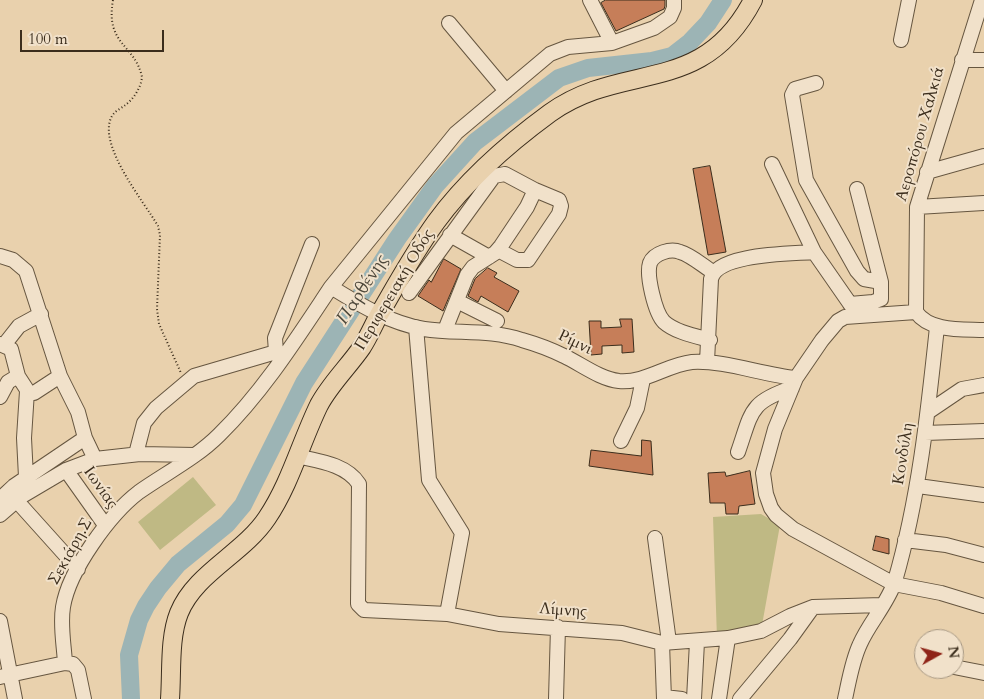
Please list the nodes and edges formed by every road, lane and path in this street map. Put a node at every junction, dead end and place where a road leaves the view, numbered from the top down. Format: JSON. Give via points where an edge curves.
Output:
{"nodes":[{"id":1,"x":113,"y":0,"type":"edge"},
{"id":2,"x":590,"y":0,"type":"edge"},
{"id":3,"x":674,"y":0,"type":"edge"},
{"id":4,"x":753,"y":0,"type":"edge"},
{"id":5,"x":909,"y":0,"type":"edge"},
{"id":6,"x":982,"y":0,"type":"edge"},
{"id":7,"x":449,"y":23,"type":"dead end"},
{"id":8,"x":901,"y":40,"type":"dead end"},
{"id":9,"x":612,"y":43,"type":"junction"},
{"id":10,"x":962,"y":60,"type":"junction"},
{"id":11,"x":984,"y":60,"type":"edge"},
{"id":12,"x":816,"y":83,"type":"dead end"},
{"id":13,"x":506,"y":91,"type":"junction"},
{"id":14,"x":984,"y":156,"type":"edge"},
{"id":15,"x":772,"y":164,"type":"dead end"},
{"id":16,"x":927,"y":172,"type":"junction"},
{"id":17,"x":857,"y":189,"type":"dead end"},
{"id":18,"x":535,"y":190,"type":"junction"},
{"id":19,"x":984,"y":203,"type":"edge"},
{"id":20,"x":917,"y":207,"type":"junction"},
{"id":21,"x":450,"y":235,"type":"junction"},
{"id":22,"x":312,"y":244,"type":"dead end"},
{"id":23,"x":814,"y":252,"type":"junction"},
{"id":24,"x":493,"y":253,"type":"junction"},
{"id":25,"x":2,"y":258,"type":"edge"},
{"id":26,"x":713,"y":272,"type":"junction"},
{"id":27,"x":881,"y":282,"type":"junction"},
{"id":28,"x":337,"y":291,"type":"junction"},
{"id":29,"x":409,"y":293,"type":"dead end"},
{"id":30,"x":457,"y":301,"type":"junction"},
{"id":31,"x":854,"y":310,"type":"junction"},
{"id":32,"x":372,"y":312,"type":"junction"},
{"id":33,"x":916,"y":312,"type":"junction"},
{"id":34,"x":41,"y":314,"type":"junction"},
{"id":35,"x":497,"y":321,"type":"dead end"},
{"id":36,"x":937,"y":326,"type":"junction"},
{"id":37,"x":416,"y":327,"type":"junction"},
{"id":38,"x":445,"y":330,"type":"junction"},
{"id":39,"x":984,"y":330,"type":"edge"},
{"id":40,"x":710,"y":340,"type":"junction"},
{"id":41,"x":2,"y":344,"type":"edge"},
{"id":42,"x":280,"y":354,"type":"junction"},
{"id":43,"x":707,"y":362,"type":"junction"},
{"id":44,"x":18,"y":376,"type":"junction"},
{"id":45,"x":60,"y":376,"type":"junction"},
{"id":46,"x":643,"y":379,"type":"junction"},
{"id":47,"x":186,"y":382,"type":"junction"},
{"id":48,"x":794,"y":383,"type":"junction"},
{"id":49,"x":984,"y":385,"type":"edge"},
{"id":50,"x":27,"y":391,"type":"junction"},
{"id":51,"x":0,"y":396,"type":"edge"},
{"id":52,"x":928,"y":412,"type":"junction"},
{"id":53,"x":984,"y":431,"type":"edge"},
{"id":54,"x":926,"y":433,"type":"junction"},
{"id":55,"x":85,"y":438,"type":"junction"},
{"id":56,"x":621,"y":441,"type":"dead end"},
{"id":57,"x":738,"y":452,"type":"dead end"},
{"id":58,"x":136,"y":454,"type":"junction"},
{"id":59,"x":195,"y":455,"type":"junction"},
{"id":60,"x":296,"y":456,"type":"junction"},
{"id":61,"x":95,"y":459,"type":"junction"},
{"id":62,"x":66,"y":470,"type":"junction"},
{"id":63,"x":26,"y":477,"type":"junction"},
{"id":64,"x":918,"y":486,"type":"junction"},
{"id":65,"x":984,"y":495,"type":"edge"},
{"id":66,"x":5,"y":504,"type":"edge"},
{"id":67,"x":105,"y":525,"type":"junction"},
{"id":68,"x":655,"y":538,"type":"dead end"},
{"id":69,"x":906,"y":540,"type":"junction"},
{"id":70,"x":984,"y":555,"type":"edge"},
{"id":71,"x":78,"y":569,"type":"junction"},
{"id":72,"x":894,"y":584,"type":"junction"},
{"id":73,"x":882,"y":606,"type":"junction"},
{"id":74,"x":984,"y":606,"type":"edge"},
{"id":75,"x":813,"y":607,"type":"junction"},
{"id":76,"x":447,"y":614,"type":"junction"},
{"id":77,"x":0,"y":622,"type":"edge"},
{"id":78,"x":558,"y":627,"type":"junction"},
{"id":79,"x":728,"y":638,"type":"junction"},
{"id":80,"x":696,"y":642,"type":"junction"},
{"id":81,"x":665,"y":643,"type":"junction"},
{"id":82,"x":65,"y":663,"type":"junction"},
{"id":83,"x":964,"y":668,"type":"edge"},
{"id":84,"x":984,"y":673,"type":"edge"},
{"id":85,"x":5,"y":675,"type":"edge"},
{"id":86,"x":664,"y":698,"type":"edge"},
{"id":87,"x":16,"y":699,"type":"edge"},
{"id":88,"x":84,"y":699,"type":"edge"},
{"id":89,"x":170,"y":699,"type":"edge"},
{"id":90,"x":556,"y":699,"type":"edge"},
{"id":91,"x":682,"y":699,"type":"edge"},
{"id":92,"x":694,"y":699,"type":"edge"},
{"id":93,"x":719,"y":699,"type":"edge"},
{"id":94,"x":740,"y":699,"type":"edge"},
{"id":95,"x":845,"y":699,"type":"edge"}],
"edges":[{"from":1,"to":47,"type":"path","via":[[111,22],[115,35],[133,58],[142,78],[133,99],[113,113],[110,120],[114,147],[125,176],[158,226],[159,324]]},
{"from":2,"to":9,"type":"street"},
{"from":3,"to":9,"type":"street","name":"Σεκιάρη.Σ","via":[[674,8],[667,20]]},
{"from":4,"to":32,"type":"main road","name":"Περιφερειακή Οδός","via":[[729,35],[693,63],[664,74],[592,90],[538,122],[486,166],[436,221]]},
{"from":5,"to":8,"type":"street"},
{"from":6,"to":10,"type":"street","name":"Αεροπόρου Χαλκιά"},
{"from":7,"to":13,"type":"street"},
{"from":9,"to":13,"type":"street","name":"Σεκιάρη.Σ","via":[[568,47],[550,54]]},
{"from":10,"to":11,"type":"street"},
{"from":10,"to":16,"type":"street","name":"Αεροπόρου Χαλκιά"},
{"from":12,"to":27,"type":"street","via":[[795,89],[792,95],[806,180],[857,272],[864,279]]},
{"from":13,"to":28,"type":"street","name":"Σεκιάρη.Σ","via":[[456,133]]},
{"from":14,"to":16,"type":"street"},
{"from":15,"to":23,"type":"street"},
{"from":16,"to":20,"type":"street","name":"Αεροπόρου Χαλκιά"},
{"from":17,"to":27,"type":"street"},
{"from":18,"to":21,"type":"street","via":[[506,174],[494,176]]},
{"from":18,"to":24,"type":"street","via":[[527,207]]},
{"from":18,"to":24,"type":"street","via":[[559,200],[559,214],[528,260]]},
{"from":19,"to":20,"type":"street"},
{"from":20,"to":33,"type":"street","name":"Αεροπόρου Χαλκιά"},
{"from":21,"to":24,"type":"street"},
{"from":21,"to":29,"type":"street"},
{"from":22,"to":42,"type":"street","via":[[275,338]]},
{"from":23,"to":26,"type":"street","via":[[756,256],[718,267]]},
{"from":23,"to":31,"type":"street"},
{"from":24,"to":30,"type":"street","via":[[467,276]]},
{"from":25,"to":34,"type":"street","via":[[13,260],[26,271]]},
{"from":26,"to":40,"type":"street"},
{"from":26,"to":40,"type":"street","via":[[680,251],[656,256],[650,266],[654,302],[662,320],[669,326]]},
{"from":27,"to":31,"type":"street","via":[[881,299]]},
{"from":28,"to":32,"type":"street","name":"Ρίμνι"},
{"from":28,"to":42,"type":"street","name":"Σεκιάρη.Σ"},
{"from":30,"to":35,"type":"street"},
{"from":30,"to":38,"type":"street"},
{"from":31,"to":33,"type":"street"},
{"from":31,"to":48,"type":"street","via":[[838,321],[822,340]]},
{"from":32,"to":37,"type":"street","name":"Ρίμνι"},
{"from":32,"to":60,"type":"main road","name":"Περιφερειακή Οδός","via":[[363,346],[320,402]]},
{"from":33,"to":36,"type":"street","via":[[926,323]]},
{"from":34,"to":41,"type":"street","via":[[19,326]]},
{"from":34,"to":45,"type":"street"},
{"from":36,"to":39,"type":"street"},
{"from":36,"to":52,"type":"street","name":"Κονδύλη"},
{"from":37,"to":38,"type":"street","name":"Ρίμνι"},
{"from":37,"to":76,"type":"street","via":[[429,480],[462,533]]},
{"from":38,"to":46,"type":"street","name":"Ρίμνι","via":[[519,339],[607,378],[618,381]]},
{"from":40,"to":43,"type":"street"},
{"from":41,"to":44,"type":"street","via":[[14,354]]},
{"from":42,"to":47,"type":"street","via":[[194,376]]},
{"from":42,"to":59,"type":"street","name":"Σεκιάρη.Σ","via":[[221,433]]},
{"from":43,"to":46,"type":"street","name":"Ρίμνι","via":[[682,364]]},
{"from":43,"to":48,"type":"street","name":"Ρίμνι"},
{"from":44,"to":50,"type":"street"},
{"from":44,"to":51,"type":"street","via":[[8,382]]},
{"from":45,"to":50,"type":"street","via":[[34,394]]},
{"from":45,"to":55,"type":"street","via":[[78,412]]},
{"from":46,"to":56,"type":"street","via":[[637,408]]},
{"from":47,"to":58,"type":"street","via":[[144,423]]},
{"from":48,"to":57,"type":"street","via":[[758,404],[750,416]]},
{"from":48,"to":72,"type":"street","via":[[764,466],[764,487],[771,508],[793,529]]},
{"from":49,"to":52,"type":"street","via":[[962,389]]},
{"from":50,"to":63,"type":"street"},
{"from":52,"to":54,"type":"street","name":"Κονδύλη"},
{"from":53,"to":54,"type":"street"},
{"from":54,"to":64,"type":"street","name":"Κονδύλη"},
{"from":55,"to":61,"type":"street"},
{"from":55,"to":63,"type":"street"},
{"from":58,"to":59,"type":"street"},
{"from":58,"to":61,"type":"street"},
{"from":59,"to":67,"type":"street","name":"Σεκιάρη.Σ","via":[[138,494]]},
{"from":60,"to":76,"type":"street","name":"Λίμνης","via":[[331,464],[351,474],[359,484],[360,607],[375,612]]},
{"from":60,"to":89,"type":"main road","name":"Περιφερειακή Οδός","via":[[274,506],[258,530],[184,602],[174,634]]},
{"from":61,"to":62,"type":"street"},
{"from":62,"to":66,"type":"street"},
{"from":62,"to":67,"type":"street","name":"Ιωνίας"},
{"from":63,"to":66,"type":"street"},
{"from":64,"to":65,"type":"street"},
{"from":64,"to":69,"type":"street","name":"Κονδύλη"},
{"from":66,"to":71,"type":"street"},
{"from":67,"to":71,"type":"street","name":"Σεκιάρη.Σ"},
{"from":68,"to":81,"type":"street"},
{"from":69,"to":70,"type":"street","via":[[946,544]]},
{"from":69,"to":72,"type":"street","name":"Κονδύλη"},
{"from":71,"to":82,"type":"street","name":"Σεκιάρη.Σ","via":[[67,591],[62,612]]},
{"from":72,"to":73,"type":"street","name":"Κονδύλη"},
{"from":72,"to":74,"type":"street"},
{"from":73,"to":75,"type":"street","name":"Λίμνης"},
{"from":73,"to":95,"type":"street","name":"Κονδύλη","via":[[854,658]]},
{"from":75,"to":79,"type":"street","name":"Λίμνης","via":[[761,631]]},
{"from":75,"to":94,"type":"street"},
{"from":76,"to":78,"type":"street","name":"Λίμνης","via":[[499,624]]},
{"from":77,"to":85,"type":"street"},
{"from":78,"to":81,"type":"street","name":"Λίμνης","via":[[622,633]]},
{"from":78,"to":90,"type":"street"},
{"from":79,"to":80,"type":"street","name":"Λίμνης"},
{"from":79,"to":93,"type":"street"},
{"from":80,"to":81,"type":"street","name":"Λίμνης"},
{"from":80,"to":92,"type":"street"},
{"from":81,"to":86,"type":"street"},
{"from":82,"to":85,"type":"street"},
{"from":82,"to":88,"type":"street","via":[[77,667]]},
{"from":83,"to":84,"type":"street"},
{"from":85,"to":87,"type":"street"},
{"from":86,"to":91,"type":"street"}]}
